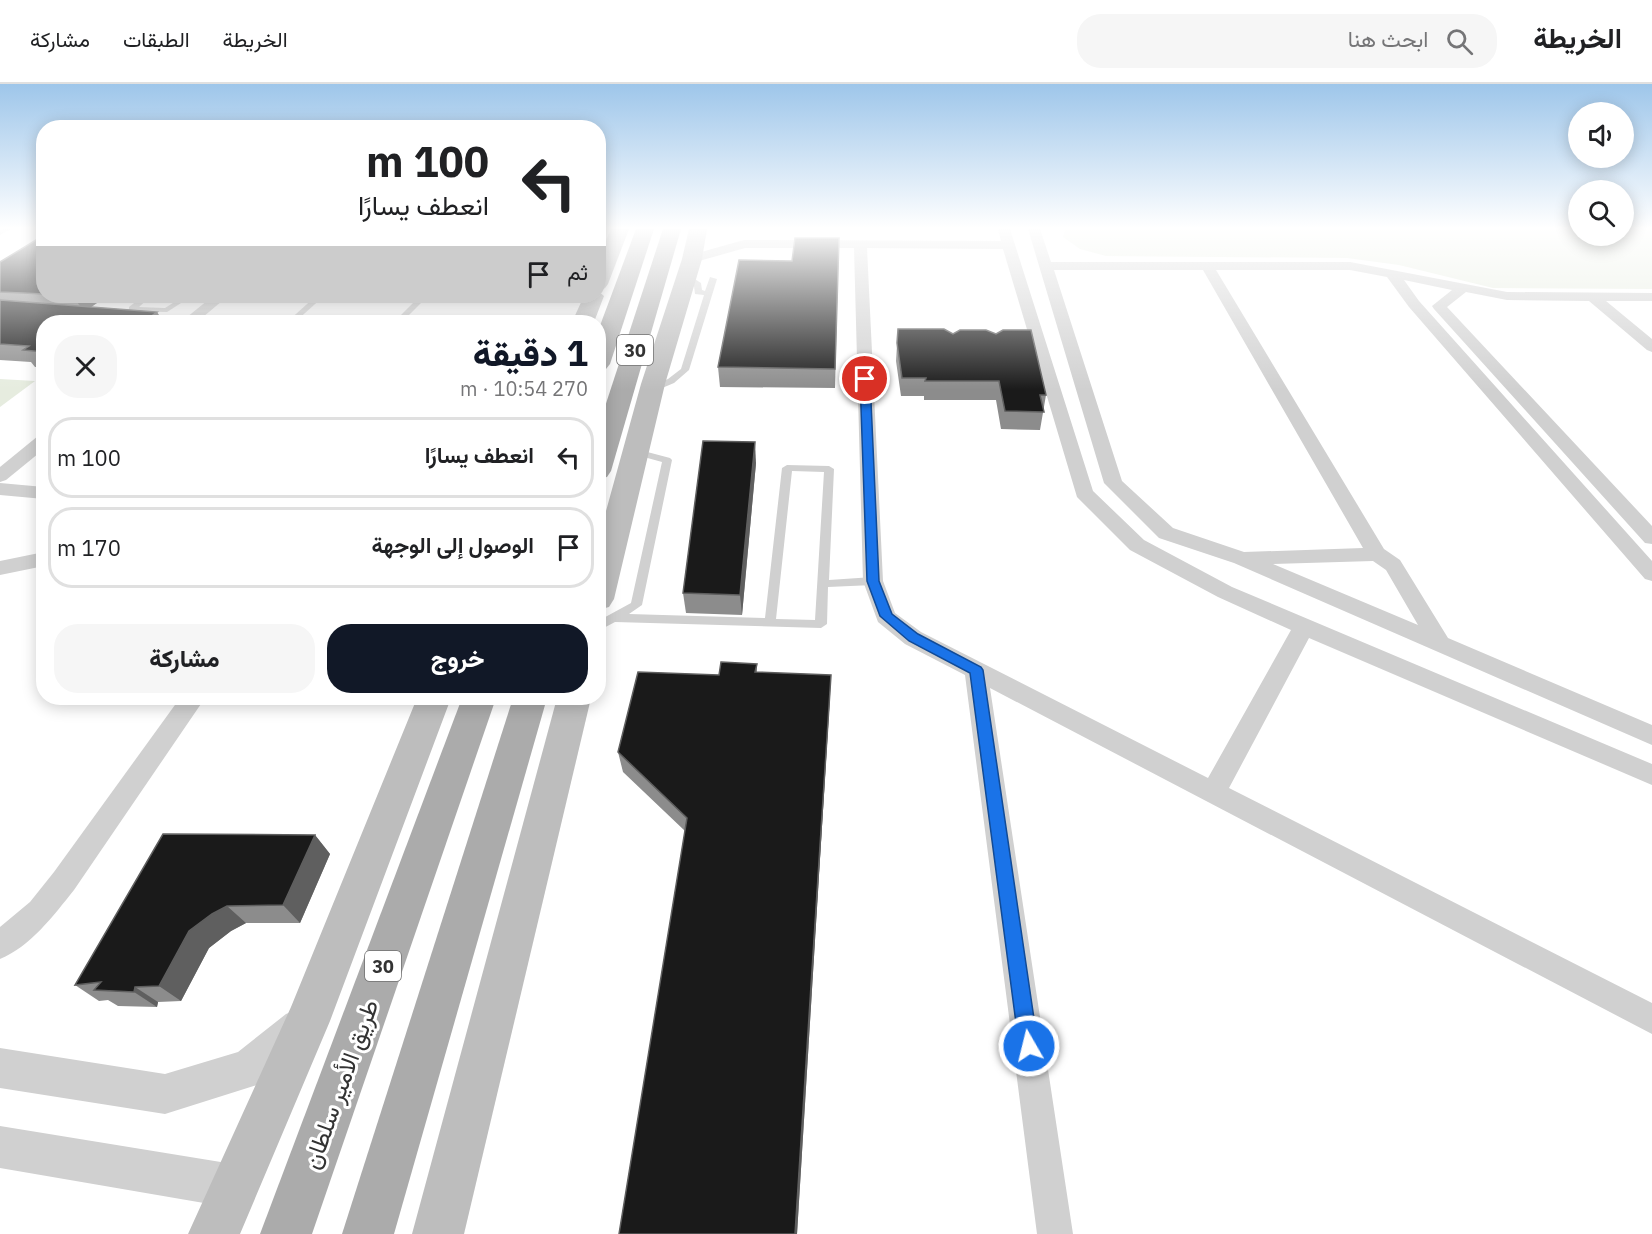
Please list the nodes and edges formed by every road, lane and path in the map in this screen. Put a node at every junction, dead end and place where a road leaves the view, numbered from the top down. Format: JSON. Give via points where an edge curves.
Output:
{"nodes":[{"id":1,"x":626,"y":283,"type":"edge"},
{"id":2,"x":656,"y":283,"type":"edge"},
{"id":3,"x":690,"y":283,"type":"edge"},
{"id":4,"x":698,"y":283,"type":"edge"},
{"id":5,"x":712,"y":283,"type":"edge"},
{"id":6,"x":861,"y":283,"type":"edge"},
{"id":7,"x":1020,"y":283,"type":"edge"},
{"id":8,"x":1050,"y":283,"type":"edge"},
{"id":9,"x":1217,"y":283,"type":"edge"},
{"id":10,"x":1398,"y":283,"type":"edge"},
{"id":11,"x":1440,"y":283,"type":"edge"},
{"id":12,"x":1464,"y":287,"type":"junction"},
{"id":13,"x":708,"y":294,"type":"junction"},
{"id":14,"x":1593,"y":297,"type":"junction"},
{"id":15,"x":1652,"y":297,"type":"edge"},
{"id":16,"x":137,"y":303,"type":"edge"},
{"id":17,"x":178,"y":303,"type":"edge"},
{"id":18,"x":212,"y":303,"type":"edge"},
{"id":19,"x":312,"y":303,"type":"edge"},
{"id":20,"x":417,"y":303,"type":"edge"},
{"id":21,"x":1414,"y":304,"type":"junction"},
{"id":22,"x":1439,"y":306,"type":"junction"},
{"id":23,"x":135,"y":310,"type":"junction"},
{"id":24,"x":126,"y":312,"type":"edge"},
{"id":25,"x":197,"y":315,"type":"edge"},
{"id":26,"x":299,"y":315,"type":"edge"},
{"id":27,"x":405,"y":315,"type":"edge"},
{"id":28,"x":606,"y":341,"type":"edge"},
{"id":29,"x":1652,"y":346,"type":"edge"},
{"id":30,"x":625,"y":384,"type":"junction"},
{"id":31,"x":652,"y":386,"type":"junction"},
{"id":32,"x":606,"y":445,"type":"edge"},
{"id":33,"x":36,"y":447,"type":"edge"},
{"id":34,"x":636,"y":452,"type":"junction"},
{"id":35,"x":0,"y":476,"type":"edge"},
{"id":36,"x":0,"y":489,"type":"edge"},
{"id":37,"x":36,"y":492,"type":"edge"},
{"id":38,"x":1652,"y":538,"type":"edge"},
{"id":39,"x":1377,"y":554,"type":"junction"},
{"id":40,"x":1241,"y":558,"type":"junction"},
{"id":41,"x":36,"y":561,"type":"edge"},
{"id":42,"x":0,"y":568,"type":"edge"},
{"id":43,"x":606,"y":568,"type":"edge"},
{"id":44,"x":1652,"y":574,"type":"edge"},
{"id":45,"x":873,"y":581,"type":"junction"},
{"id":46,"x":823,"y":584,"type":"junction"},
{"id":47,"x":614,"y":618,"type":"junction"},
{"id":48,"x":606,"y":622,"type":"edge"},
{"id":49,"x":770,"y":622,"type":"junction"},
{"id":50,"x":1304,"y":627,"type":"junction"},
{"id":51,"x":1440,"y":644,"type":"junction"},
{"id":52,"x":976,"y":670,"type":"junction"},
{"id":53,"x":188,"y":705,"type":"edge"},
{"id":54,"x":431,"y":705,"type":"edge"},
{"id":55,"x":476,"y":705,"type":"edge"},
{"id":56,"x":528,"y":705,"type":"edge"},
{"id":57,"x":572,"y":705,"type":"edge"},
{"id":58,"x":1652,"y":735,"type":"edge"},
{"id":59,"x":1652,"y":775,"type":"edge"},
{"id":60,"x":1213,"y":793,"type":"junction"},
{"id":61,"x":0,"y":945,"type":"edge"},
{"id":62,"x":1652,"y":1019,"type":"edge"},
{"id":63,"x":308,"y":1021,"type":"junction"},
{"id":64,"x":0,"y":1068,"type":"edge"},
{"id":65,"x":0,"y":1147,"type":"edge"},
{"id":66,"x":233,"y":1186,"type":"junction"},
{"id":67,"x":214,"y":1234,"type":"edge"},
{"id":68,"x":286,"y":1234,"type":"edge"},
{"id":69,"x":368,"y":1234,"type":"edge"},
{"id":70,"x":438,"y":1234,"type":"edge"},
{"id":71,"x":1055,"y":1234,"type":"edge"}],
"edges":[{"from":1,"to":28,"type":"main road","number":"30"},
{"from":2,"to":30,"type":"main road","number":"30"},
{"from":3,"to":31,"type":"main road"},
{"from":4,"to":13,"type":"lane"},
{"from":5,"to":13,"type":"lane"},
{"from":6,"to":45,"type":"street"},
{"from":7,"to":50,"type":"street","via":[[1084,493],[1137,545],[1225,592]]},
{"from":8,"to":40,"type":"street","via":[[1113,483],[1166,533]]},
{"from":9,"to":39,"type":"street"},
{"from":10,"to":21,"type":"street"},
{"from":11,"to":12,"type":"street"},
{"from":12,"to":14,"type":"street","via":[[1506,296]]},
{"from":12,"to":22,"type":"street"},
{"from":13,"to":31,"type":"lane","via":[[685,370],[671,381]]},
{"from":14,"to":15,"type":"street"},
{"from":14,"to":29,"type":"street"},
{"from":16,"to":23,"type":"lane","via":[[131,307]]},
{"from":17,"to":23,"type":"lane","via":[[167,310]]},
{"from":18,"to":25,"type":"street"},
{"from":19,"to":26,"type":"lane"},
{"from":20,"to":27,"type":"lane"},
{"from":21,"to":22,"type":"street"},
{"from":21,"to":44,"type":"street"},
{"from":22,"to":38,"type":"street"},
{"from":23,"to":24,"type":"lane"},
{"from":30,"to":31,"type":"main road"},
{"from":30,"to":32,"type":"main road","number":"30"},
{"from":31,"to":34,"type":"main road"},
{"from":33,"to":35,"type":"street"},
{"from":34,"to":43,"type":"main road"},
{"from":34,"to":47,"type":"lane","via":[[667,460],[636,605]]},
{"from":36,"to":37,"type":"street"},
{"from":39,"to":40,"type":"street"},
{"from":39,"to":51,"type":"street","via":[[1393,565]]},
{"from":40,"to":51,"type":"street"},
{"from":41,"to":42,"type":"street"},
{"from":45,"to":46,"type":"lane"},
{"from":45,"to":52,"type":"street","via":[[886,616],[913,638]]},
{"from":46,"to":49,"type":"lane","via":[[820,624]]},
{"from":46,"to":49,"type":"lane","via":[[829,469],[787,468]]},
{"from":47,"to":48,"type":"lane"},
{"from":47,"to":49,"type":"lane"},
{"from":50,"to":59,"type":"street"},
{"from":50,"to":60,"type":"street"},
{"from":51,"to":58,"type":"street"},
{"from":52,"to":60,"type":"street"},
{"from":52,"to":71,"type":"street"},
{"from":53,"to":61,"type":"street","via":[[64,881],[40,911]]},
{"from":54,"to":63,"type":"main road"},
{"from":55,"to":68,"type":"main road","name":"طريق الأمير سلطان","number":"30"},
{"from":56,"to":69,"type":"main road"},
{"from":57,"to":70,"type":"main road"},
{"from":60,"to":62,"type":"street"},
{"from":63,"to":64,"type":"street","via":[[249,1069],[165,1094]]},
{"from":63,"to":66,"type":"main road"},
{"from":65,"to":66,"type":"street"},
{"from":66,"to":67,"type":"main road"}]}
